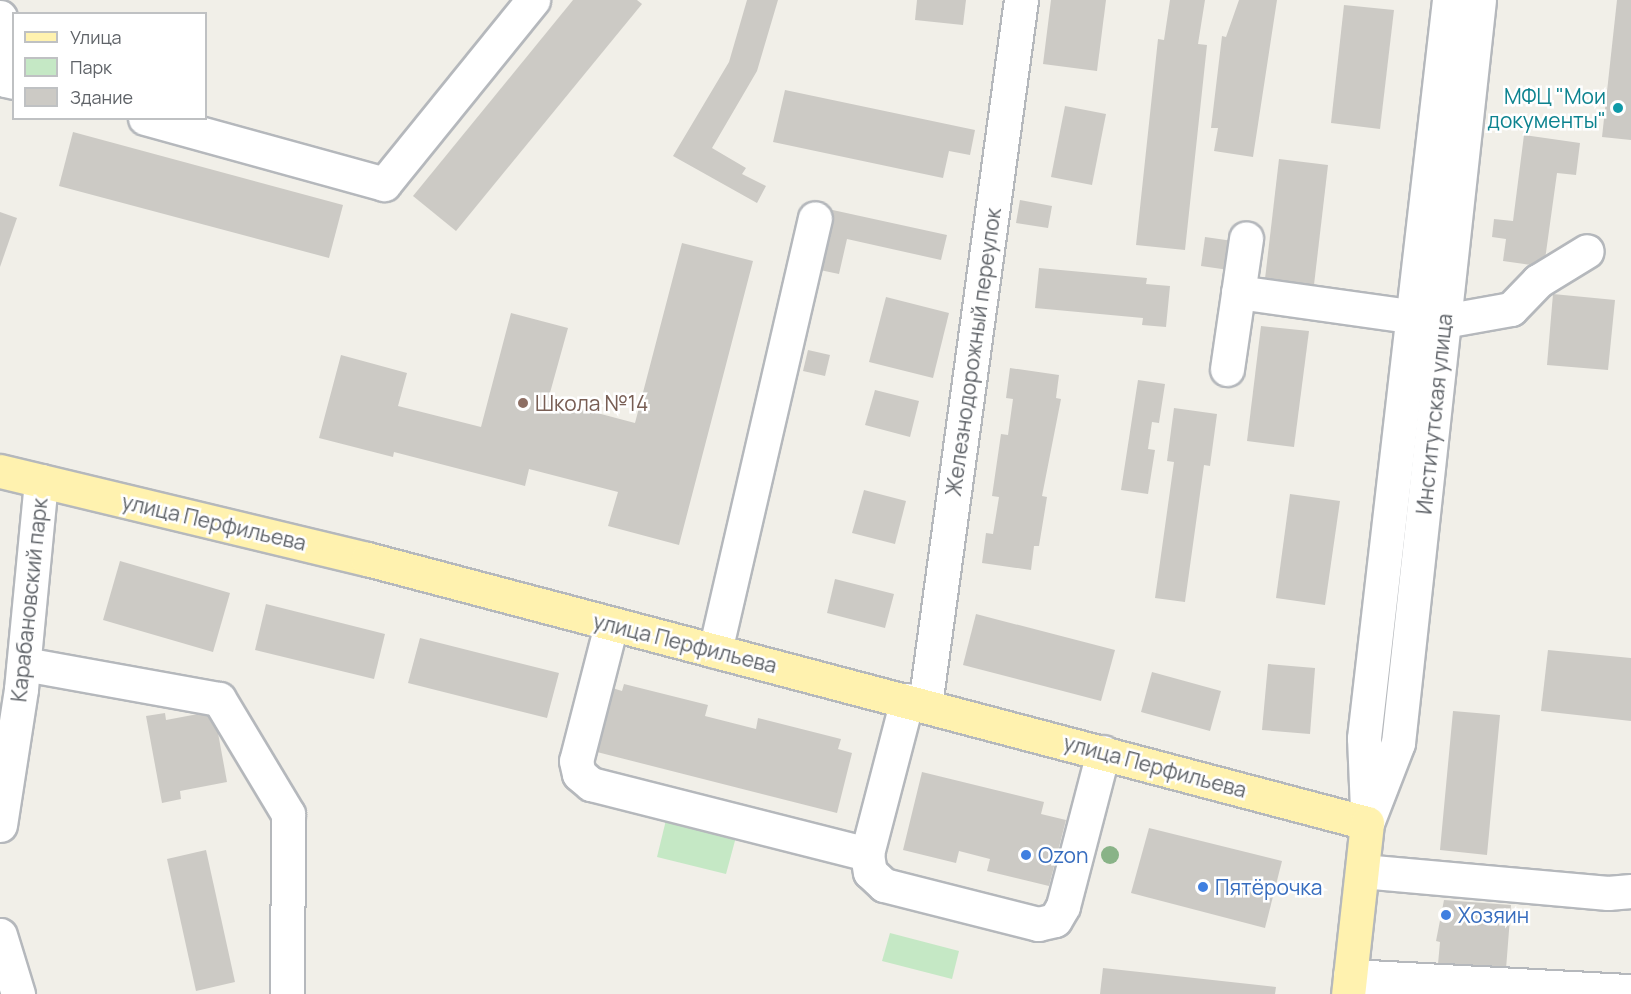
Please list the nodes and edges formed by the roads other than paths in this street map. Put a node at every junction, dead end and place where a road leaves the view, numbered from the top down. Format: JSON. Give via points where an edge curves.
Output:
{"nodes":[{"id":1,"x":533,"y":0,"type":"edge"},
{"id":2,"x":1021,"y":0,"type":"edge"},
{"id":3,"x":1449,"y":0,"type":"edge"},
{"id":4,"x":1479,"y":0,"type":"edge"},
{"id":5,"x":0,"y":17,"type":"edge"},
{"id":6,"x":12,"y":82,"type":"edge"},
{"id":7,"x":152,"y":120,"type":"edge"},
{"id":8,"x":815,"y":218,"type":"dead end"},
{"id":9,"x":1246,"y":238,"type":"dead end"},
{"id":10,"x":1587,"y":251,"type":"dead end"},
{"id":11,"x":1238,"y":292,"type":"junction"},
{"id":12,"x":1412,"y":317,"type":"junction"},
{"id":13,"x":1444,"y":321,"type":"junction"},
{"id":14,"x":1227,"y":369,"type":"dead end"},
{"id":15,"x":0,"y":471,"type":"edge"},
{"id":16,"x":41,"y":481,"type":"junction"},
{"id":17,"x":611,"y":624,"type":"junction"},
{"id":18,"x":715,"y":651,"type":"junction"},
{"id":19,"x":24,"y":664,"type":"junction"},
{"id":20,"x":916,"y":703,"type":"junction"},
{"id":21,"x":8,"y":724,"type":"edge"},
{"id":22,"x":1103,"y":752,"type":"junction"},
{"id":23,"x":1367,"y":823,"type":"junction"},
{"id":24,"x":0,"y":825,"type":"edge"},
{"id":25,"x":867,"y":854,"type":"junction"},
{"id":26,"x":1362,"y":871,"type":"junction"},
{"id":27,"x":1631,"y":891,"type":"edge"},
{"id":28,"x":0,"y":935,"type":"edge"},
{"id":29,"x":1349,"y":985,"type":"edge"},
{"id":30,"x":1631,"y":991,"type":"edge"},
{"id":31,"x":18,"y":994,"type":"edge"},
{"id":32,"x":286,"y":994,"type":"edge"}],
"edges":[{"from":1,"to":7,"type":"street","via":[[384,184]]},
{"from":2,"to":20,"type":"street","name":"Железнодорожный переулок"},
{"from":3,"to":12,"type":"street","name":"Институтская улица"},
{"from":4,"to":13,"type":"street","name":"Институтская улица"},
{"from":5,"to":6,"type":"street","via":[[5,80]]},
{"from":8,"to":18,"type":"street"},
{"from":9,"to":11,"type":"street"},
{"from":10,"to":13,"type":"street","via":[[1538,281],[1511,309]]},
{"from":11,"to":12,"type":"street"},
{"from":11,"to":14,"type":"street"},
{"from":12,"to":13,"type":"street"},
{"from":12,"to":23,"type":"street","name":"Институтская улица","via":[[1364,738]]},
{"from":13,"to":23,"type":"street","name":"Институтская улица","via":[[1398,743]]},
{"from":15,"to":16,"type":"main road","name":"улица Перфильева"},
{"from":16,"to":17,"type":"main road","name":"улица Перфильева","via":[[367,559]]},
{"from":16,"to":19,"type":"street","name":"Карабановский парк"},
{"from":17,"to":18,"type":"main road","name":"улица Перфильева"},
{"from":17,"to":25,"type":"street","via":[[576,762],[579,774],[591,784]]},
{"from":18,"to":20,"type":"main road","name":"улица Перфильева"},
{"from":19,"to":21,"type":"street","name":"Карабановский парк"},
{"from":19,"to":32,"type":"street","via":[[219,699],[288,814]]},
{"from":20,"to":22,"type":"main road","name":"улица Перфильева"},
{"from":20,"to":25,"type":"street","name":"Железнодорожный переулок"},
{"from":21,"to":24,"type":"street","name":"Карабановский парк"},
{"from":22,"to":23,"type":"main road","name":"улица Перфильева"},
{"from":22,"to":25,"type":"street","via":[[1063,906],[1055,920],[1038,924],[885,885],[870,872]]},
{"from":23,"to":26,"type":"main road","name":"Институтская улица"},
{"from":26,"to":27,"type":"street","via":[[1608,893]]},
{"from":26,"to":29,"type":"main road","name":"Институтская улица"},
{"from":28,"to":31,"type":"street"},
{"from":29,"to":30,"type":"street"}]}
